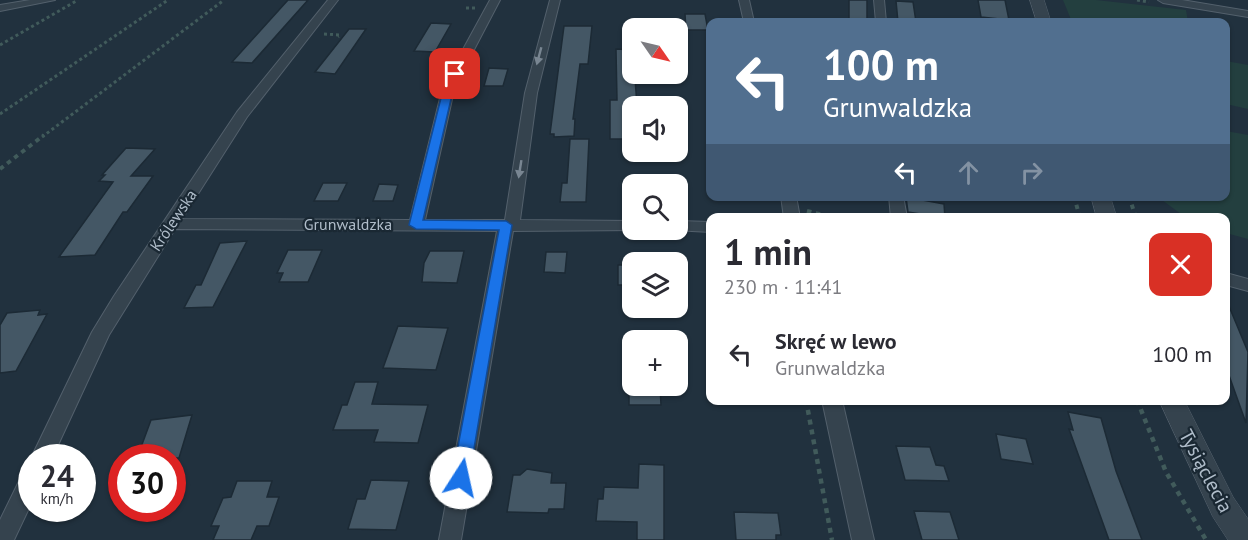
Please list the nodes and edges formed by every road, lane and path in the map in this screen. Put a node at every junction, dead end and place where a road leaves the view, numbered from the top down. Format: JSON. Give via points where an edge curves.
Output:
{"nodes":[{"id":1,"x":50,"y":0,"type":"edge"},
{"id":2,"x":78,"y":0,"type":"edge"},
{"id":3,"x":168,"y":0,"type":"edge"},
{"id":4,"x":224,"y":0,"type":"edge"},
{"id":5,"x":333,"y":0,"type":"edge"},
{"id":6,"x":495,"y":0,"type":"edge"},
{"id":7,"x":555,"y":0,"type":"edge"},
{"id":8,"x":744,"y":0,"type":"edge"},
{"id":9,"x":879,"y":0,"type":"edge"},
{"id":10,"x":1037,"y":0,"type":"edge"},
{"id":11,"x":1163,"y":0,"type":"edge"},
{"id":12,"x":0,"y":8,"type":"edge"},
{"id":13,"x":1248,"y":14,"type":"edge"},
{"id":14,"x":748,"y":18,"type":"edge"},
{"id":15,"x":880,"y":18,"type":"edge"},
{"id":16,"x":1043,"y":18,"type":"edge"},
{"id":17,"x":318,"y":34,"type":"dead end"},
{"id":18,"x":338,"y":37,"type":"dead end"},
{"id":19,"x":0,"y":45,"type":"edge"},
{"id":20,"x":0,"y":114,"type":"edge"},
{"id":21,"x":0,"y":169,"type":"edge"},
{"id":22,"x":170,"y":224,"type":"junction"},
{"id":23,"x":416,"y":225,"type":"junction"},
{"id":24,"x":509,"y":225,"type":"junction"},
{"id":25,"x":622,"y":226,"type":"edge"},
{"id":26,"x":688,"y":226,"type":"edge"},
{"id":27,"x":706,"y":227,"type":"edge"},
{"id":28,"x":1230,"y":280,"type":"edge"},
{"id":29,"x":1248,"y":285,"type":"edge"},
{"id":30,"x":807,"y":405,"type":"edge"},
{"id":31,"x":833,"y":405,"type":"edge"},
{"id":32,"x":1139,"y":405,"type":"edge"},
{"id":33,"x":1173,"y":405,"type":"edge"},
{"id":34,"x":48,"y":444,"type":"edge"},
{"id":35,"x":18,"y":507,"type":"edge"},
{"id":36,"x":2,"y":540,"type":"edge"},
{"id":37,"x":450,"y":540,"type":"edge"},
{"id":38,"x":832,"y":540,"type":"edge"},
{"id":39,"x":863,"y":540,"type":"edge"},
{"id":40,"x":1206,"y":540,"type":"edge"},
{"id":41,"x":1245,"y":540,"type":"edge"}],
"edges":[{"from":1,"to":12,"type":"street"},
{"from":2,"to":19,"type":"path"},
{"from":3,"to":20,"type":"path"},
{"from":4,"to":21,"type":"path"},
{"from":5,"to":22,"type":"street","name":"Królewska","via":[[259,91]]},
{"from":6,"to":23,"type":"street","via":[[449,86]]},
{"from":7,"to":24,"type":"street","one_way":true,"via":[[536,69]]},
{"from":8,"to":14,"type":"street"},
{"from":9,"to":15,"type":"street"},
{"from":10,"to":16,"type":"street"},
{"from":11,"to":13,"type":"street"},
{"from":17,"to":18,"type":"path"},
{"from":22,"to":23,"type":"street","name":"Grunwaldzka"},
{"from":22,"to":34,"type":"street","name":"Królewska","via":[[101,332]]},
{"from":23,"to":24,"type":"street","name":"Grunwaldzka"},
{"from":24,"to":25,"type":"street","name":"Grunwaldzka"},
{"from":24,"to":37,"type":"street"},
{"from":26,"to":27,"type":"street"},
{"from":28,"to":29,"type":"street"},
{"from":30,"to":38,"type":"path"},
{"from":31,"to":39,"type":"street"},
{"from":32,"to":40,"type":"path","via":[[1166,472]]},
{"from":33,"to":41,"type":"street","name":"Tysiąclecia","via":[[1223,507]]},
{"from":35,"to":36,"type":"street"}]}
